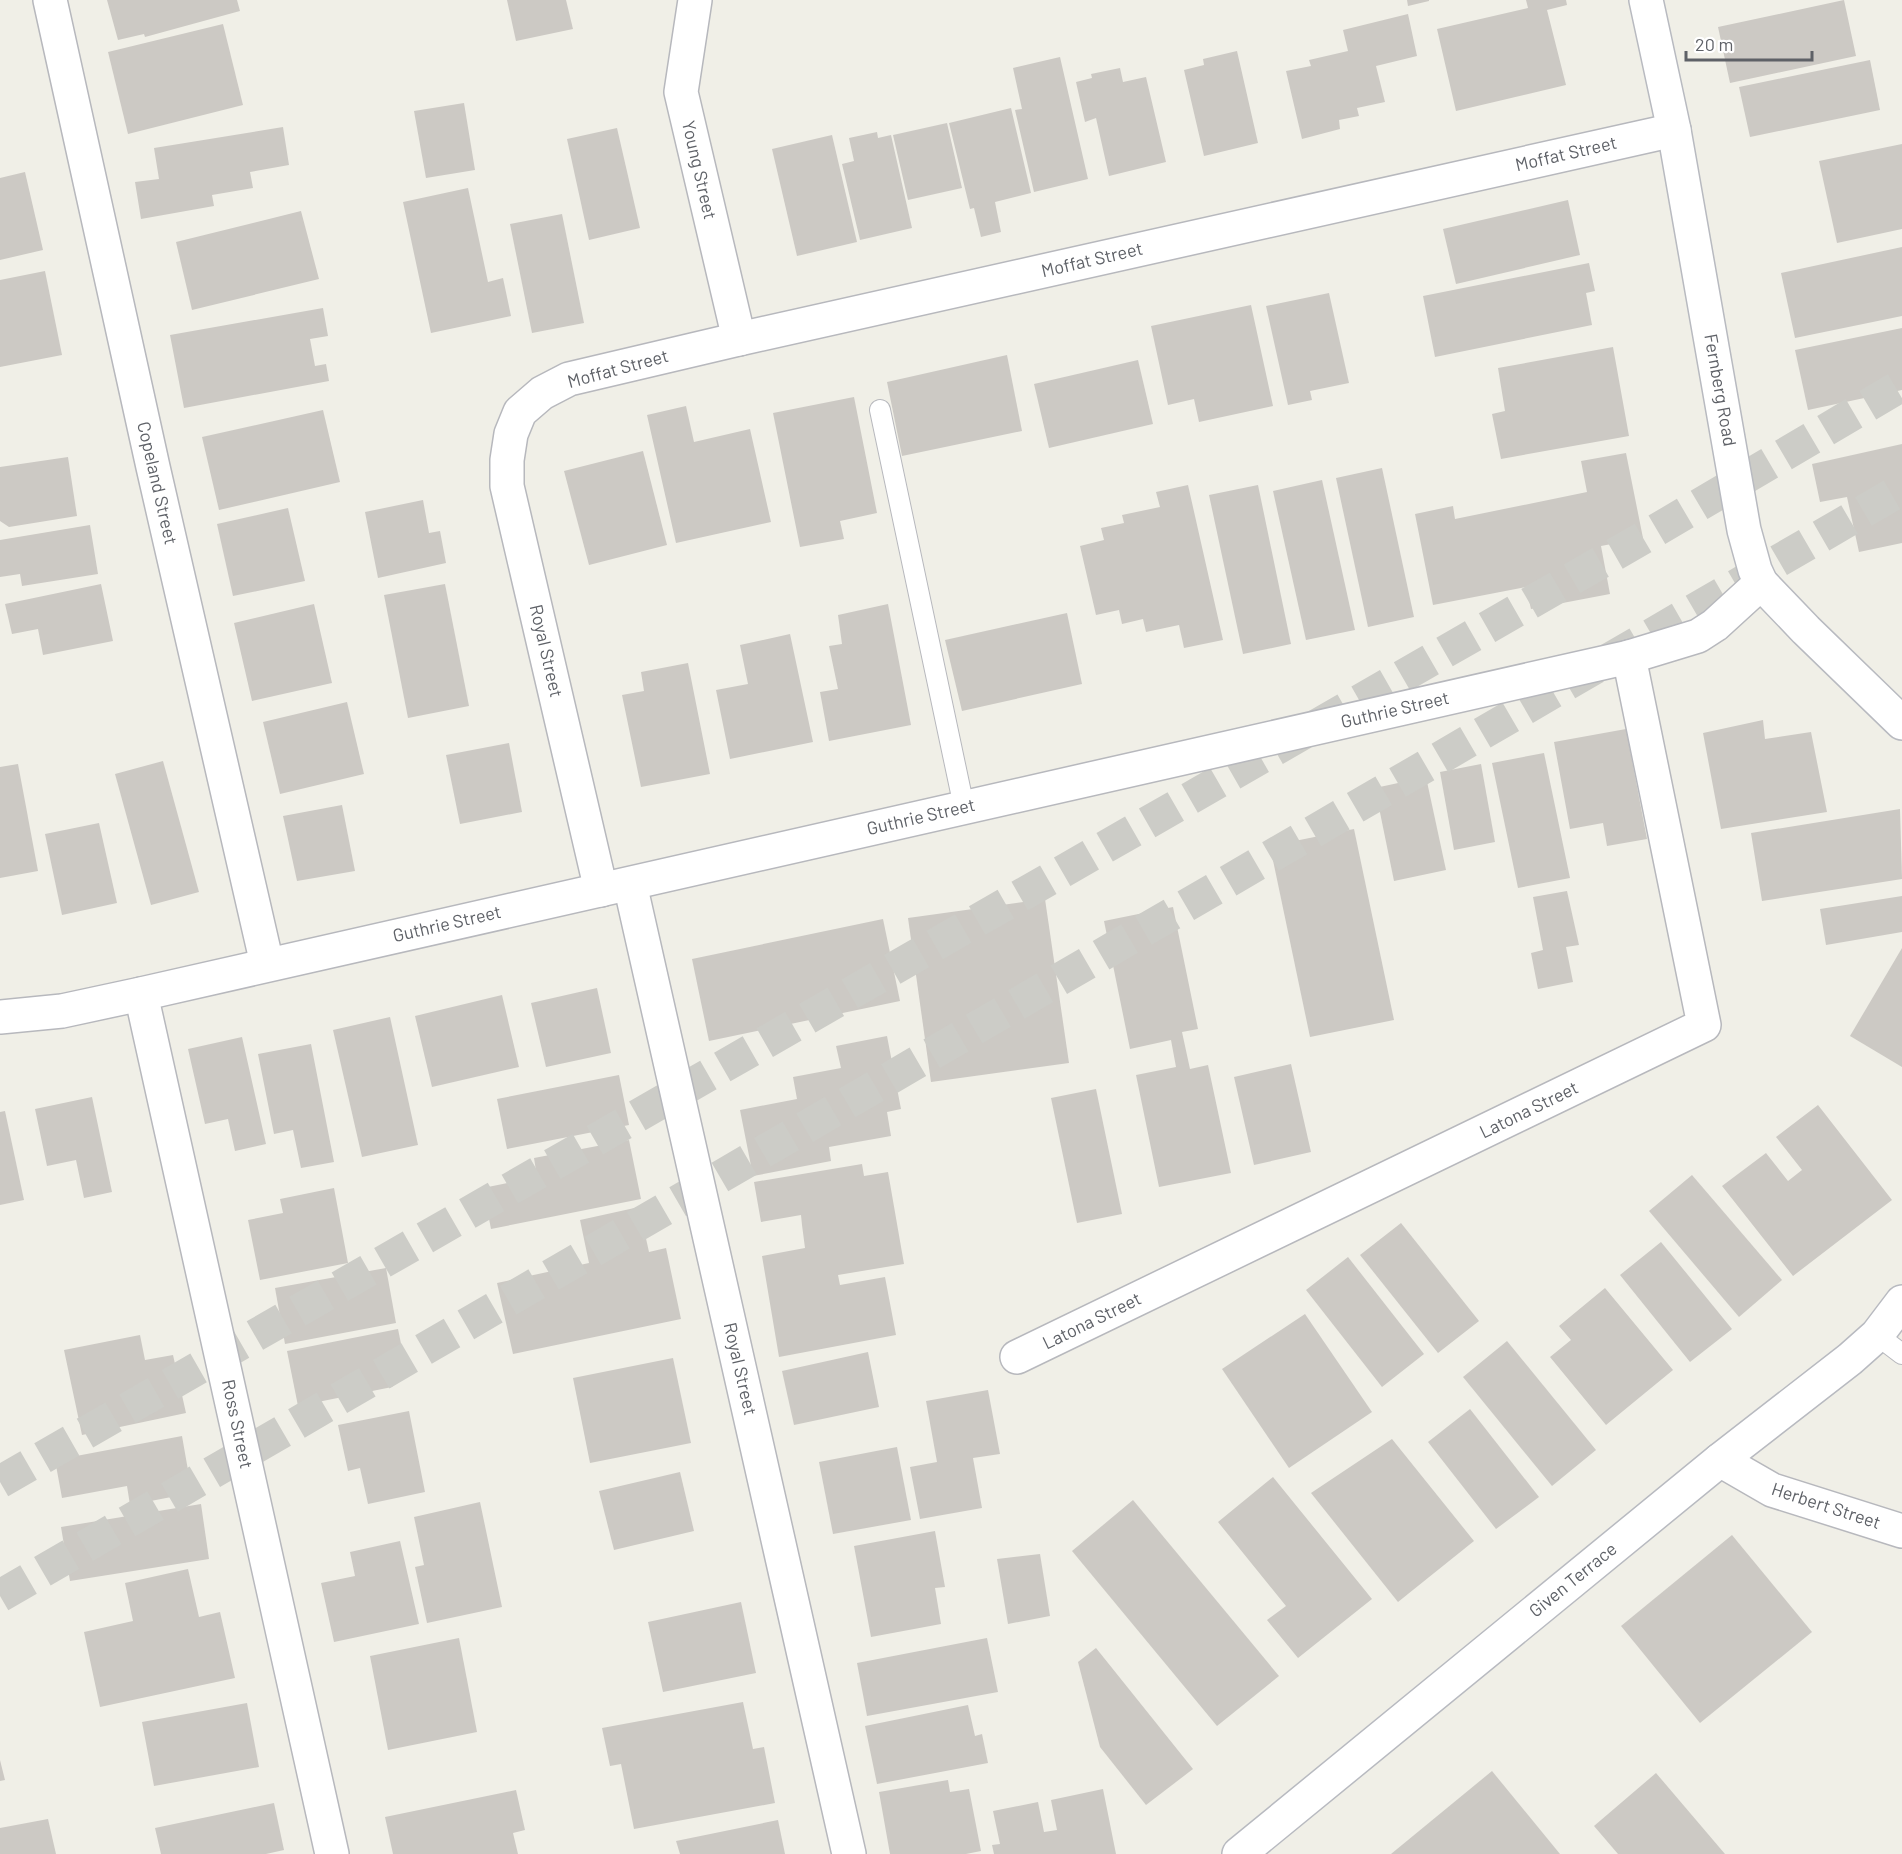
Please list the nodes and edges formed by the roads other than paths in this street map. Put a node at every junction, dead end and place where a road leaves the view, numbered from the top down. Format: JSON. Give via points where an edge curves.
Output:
{"nodes":[{"id":1,"x":50,"y":0,"type":"edge"},
{"id":2,"x":695,"y":0,"type":"edge"},
{"id":3,"x":1646,"y":0,"type":"edge"},
{"id":4,"x":1674,"y":130,"type":"junction"},
{"id":5,"x":739,"y":339,"type":"junction"},
{"id":6,"x":879,"y":410,"type":"dead end"},
{"id":7,"x":519,"y":412,"type":"joint"},
{"id":8,"x":1761,"y":583,"type":"junction"},
{"id":9,"x":1629,"y":657,"type":"junction"},
{"id":10,"x":1902,"y":723,"type":"edge"},
{"id":11,"x":964,"y":807,"type":"junction"},
{"id":12,"x":615,"y":887,"type":"junction"},
{"id":13,"x":267,"y":964,"type":"junction"},
{"id":14,"x":141,"y":994,"type":"junction"},
{"id":15,"x":62,"y":1011,"type":"junction"},
{"id":16,"x":0,"y":1017,"type":"edge"},
{"id":17,"x":0,"y":1038,"type":"edge"},
{"id":18,"x":1902,"y":1302,"type":"edge"},
{"id":19,"x":1890,"y":1345,"type":"edge"},
{"id":20,"x":1017,"y":1357,"type":"dead end"},
{"id":21,"x":1720,"y":1460,"type":"junction"},
{"id":22,"x":1902,"y":1531,"type":"edge"},
{"id":23,"x":332,"y":1854,"type":"edge"},
{"id":24,"x":849,"y":1854,"type":"edge"},
{"id":25,"x":1239,"y":1854,"type":"edge"}],
"edges":[{"from":1,"to":13,"type":"street","name":"Copeland Street"},
{"from":2,"to":5,"type":"street","name":"Young Street","via":[[681,92]]},
{"from":3,"to":4,"type":"street","name":"Fernberg Road"},
{"from":4,"to":5,"type":"street","name":"Moffat Street"},
{"from":4,"to":8,"type":"street","name":"Fernberg Road","via":[[1744,531]]},
{"from":5,"to":7,"type":"street","name":"Moffat Street","via":[[568,379]]},
{"from":6,"to":11,"type":"lane"},
{"from":7,"to":12,"type":"street","name":"Royal Street","via":[[511,434],[507,486]]},
{"from":8,"to":9,"type":"street","name":"Guthrie Street","via":[[1698,636]]},
{"from":8,"to":10,"type":"street","name":"Fernberg Road"},
{"from":9,"to":11,"type":"street","name":"Guthrie Street"},
{"from":9,"to":20,"type":"street","name":"Latona Street","via":[[1704,1025]]},
{"from":11,"to":12,"type":"street","name":"Guthrie Street"},
{"from":12,"to":13,"type":"street","name":"Guthrie Street"},
{"from":12,"to":24,"type":"street","name":"Royal Street"},
{"from":13,"to":14,"type":"street","name":"Guthrie Street"},
{"from":14,"to":15,"type":"street","name":"Guthrie Street"},
{"from":14,"to":23,"type":"street","name":"Ross Street"},
{"from":15,"to":16,"type":"street","name":"Guthrie Street"},
{"from":15,"to":17,"type":"street","name":"Guthrie Street"},
{"from":18,"to":19,"type":"street","name":"Given Terrace"},
{"from":19,"to":21,"type":"street","name":"Given Terrace","via":[[1850,1359]]},
{"from":21,"to":22,"type":"street","name":"Herbert Street","via":[[1772,1490]]},
{"from":21,"to":25,"type":"street","name":"Given Terrace"}]}
